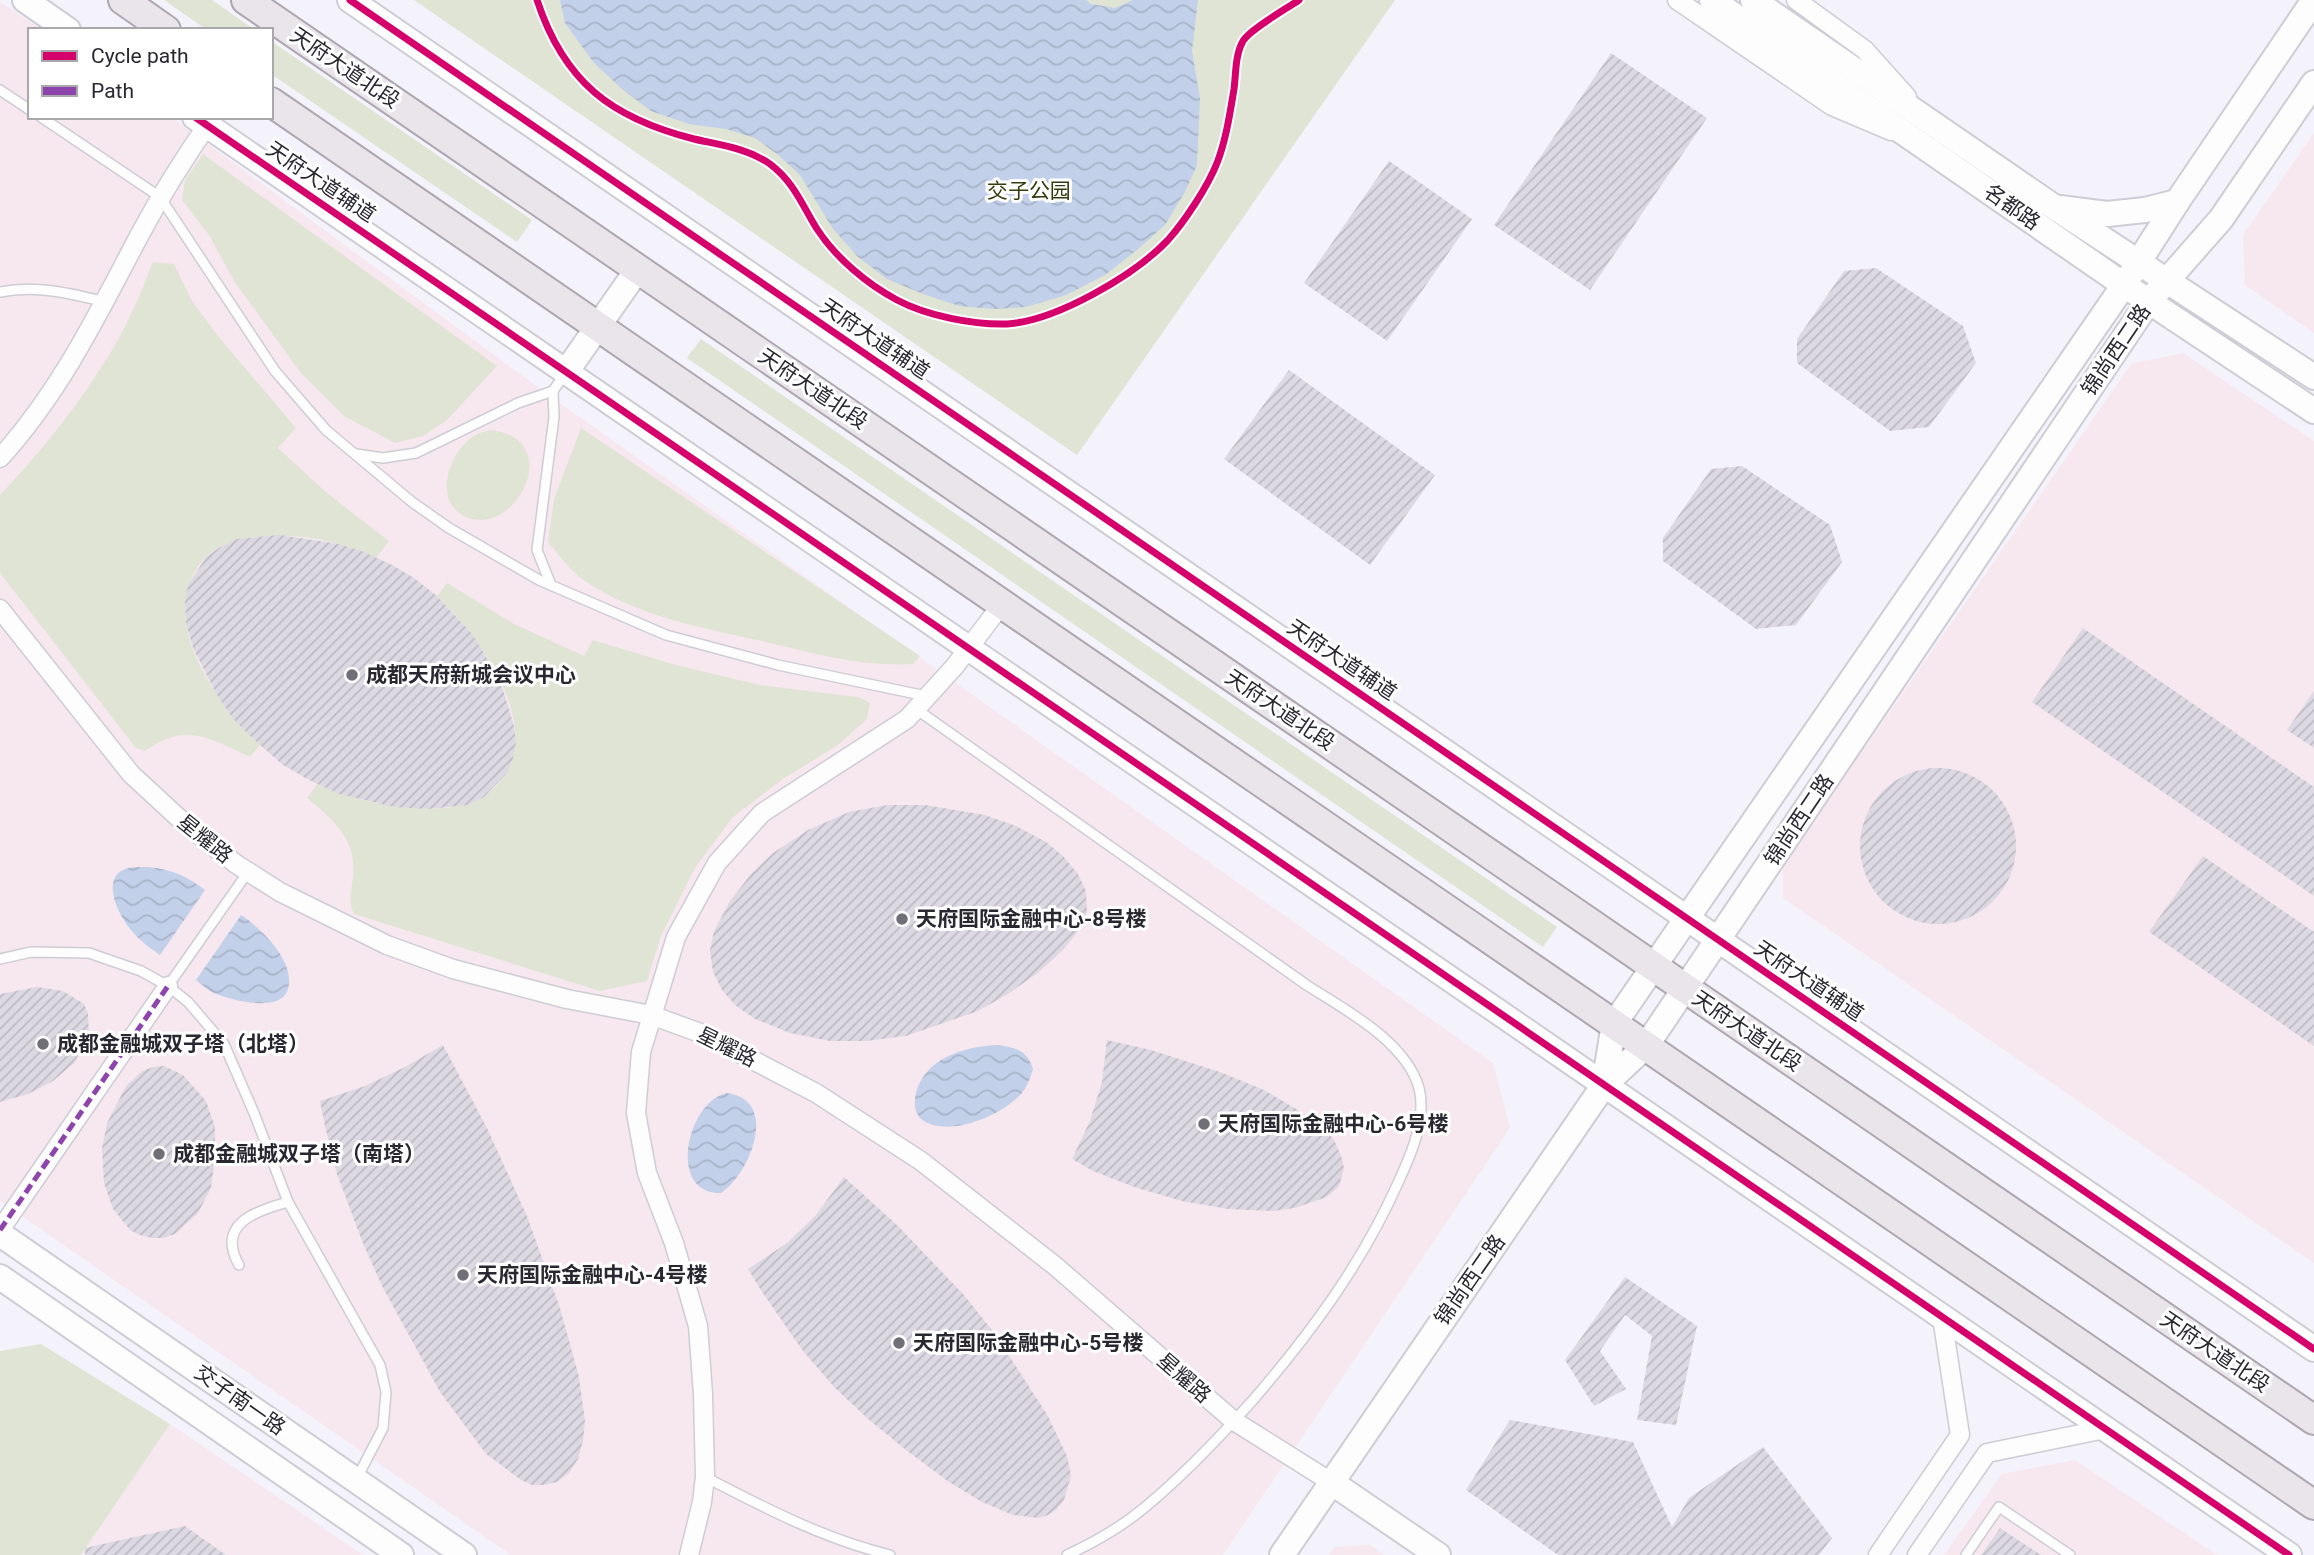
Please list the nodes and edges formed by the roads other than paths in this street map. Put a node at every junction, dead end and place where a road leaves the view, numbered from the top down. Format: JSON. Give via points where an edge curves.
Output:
{"nodes":[{"id":1,"x":25,"y":0,"type":"edge"},
{"id":2,"x":123,"y":0,"type":"edge"},
{"id":3,"x":246,"y":0,"type":"edge"},
{"id":4,"x":350,"y":0,"type":"edge"},
{"id":5,"x":1677,"y":0,"type":"edge"},
{"id":6,"x":1712,"y":0,"type":"edge"},
{"id":7,"x":1753,"y":0,"type":"edge"},
{"id":8,"x":1796,"y":0,"type":"edge"},
{"id":9,"x":2314,"y":0,"type":"edge"},
{"id":10,"x":65,"y":28,"type":"edge"},
{"id":11,"x":163,"y":28,"type":"edge"},
{"id":12,"x":2314,"y":83,"type":"edge"},
{"id":13,"x":0,"y":90,"type":"edge"},
{"id":14,"x":273,"y":103,"type":"edge"},
{"id":15,"x":28,"y":109,"type":"edge"},
{"id":16,"x":44,"y":119,"type":"edge"},
{"id":17,"x":205,"y":120,"type":"edge"},
{"id":18,"x":1920,"y":130,"type":"junction"},
{"id":19,"x":160,"y":197,"type":"junction"},
{"id":20,"x":2177,"y":202,"type":"junction"},
{"id":21,"x":2054,"y":207,"type":"junction"},
{"id":22,"x":2137,"y":262,"type":"junction"},
{"id":23,"x":638,"y":269,"type":"junction"},
{"id":24,"x":2164,"y":281,"type":"junction"},
{"id":25,"x":2124,"y":285,"type":"junction"},
{"id":26,"x":0,"y":292,"type":"edge"},
{"id":27,"x":2149,"y":301,"type":"junction"},
{"id":28,"x":106,"y":302,"type":"junction"},
{"id":29,"x":598,"y":326,"type":"junction"},
{"id":30,"x":2314,"y":377,"type":"edge"},
{"id":31,"x":560,"y":382,"type":"junction"},
{"id":32,"x":2314,"y":411,"type":"edge"},
{"id":33,"x":354,"y":453,"type":"junction"},
{"id":34,"x":0,"y":458,"type":"edge"},
{"id":35,"x":551,"y":585,"type":"junction"},
{"id":36,"x":1002,"y":604,"type":"junction"},
{"id":37,"x":0,"y":609,"type":"edge"},
{"id":38,"x":969,"y":648,"type":"junction"},
{"id":39,"x":922,"y":703,"type":"junction"},
{"id":40,"x":248,"y":872,"type":"junction"},
{"id":41,"x":1687,"y":918,"type":"junction"},
{"id":42,"x":1719,"y":940,"type":"junction"},
{"id":43,"x":0,"y":959,"type":"edge"},
{"id":44,"x":1654,"y":967,"type":"junction"},
{"id":45,"x":167,"y":986,"type":"junction"},
{"id":46,"x":1685,"y":988,"type":"junction"},
{"id":47,"x":651,"y":1015,"type":"junction"},
{"id":48,"x":1614,"y":1024,"type":"junction"},
{"id":49,"x":1646,"y":1046,"type":"junction"},
{"id":50,"x":1604,"y":1085,"type":"junction"},
{"id":51,"x":288,"y":1202,"type":"junction"},
{"id":52,"x":5,"y":1237,"type":"edge"},
{"id":53,"x":239,"y":1265,"type":"dead end"},
{"id":54,"x":0,"y":1266,"type":"edge"},
{"id":55,"x":0,"y":1277,"type":"edge"},
{"id":56,"x":1941,"y":1317,"type":"junction"},
{"id":57,"x":2314,"y":1349,"type":"edge"},
{"id":58,"x":2314,"y":1420,"type":"edge"},
{"id":59,"x":1234,"y":1421,"type":"junction"},
{"id":60,"x":2105,"y":1429,"type":"junction"},
{"id":61,"x":705,"y":1477,"type":"junction"},
{"id":62,"x":356,"y":1480,"type":"junction"},
{"id":63,"x":1331,"y":1482,"type":"junction"},
{"id":64,"x":2314,"y":1505,"type":"edge"},
{"id":65,"x":401,"y":1555,"type":"edge"},
{"id":66,"x":464,"y":1555,"type":"edge"},
{"id":67,"x":689,"y":1555,"type":"edge"},
{"id":68,"x":890,"y":1555,"type":"edge"},
{"id":69,"x":1067,"y":1555,"type":"edge"},
{"id":70,"x":1282,"y":1555,"type":"edge"},
{"id":71,"x":1438,"y":1555,"type":"edge"},
{"id":72,"x":1878,"y":1555,"type":"edge"},
{"id":73,"x":1917,"y":1555,"type":"edge"},
{"id":74,"x":1966,"y":1555,"type":"edge"},
{"id":75,"x":2070,"y":1555,"type":"edge"},
{"id":76,"x":2289,"y":1555,"type":"edge"}],
"edges":[{"from":1,"to":10,"type":"street"},
{"from":2,"to":11,"type":"main road"},
{"from":3,"to":23,"type":"main road","name":"天府大道北段"},
{"from":4,"to":41,"type":"street","name":"天府大道辅道"},
{"from":5,"to":18,"type":"street","via":[[1832,106],[1864,122]]},
{"from":6,"to":18,"type":"street","name":"名都路"},
{"from":7,"to":18,"type":"street"},
{"from":8,"to":18,"type":"street","via":[[1865,50]]},
{"from":9,"to":20,"type":"street"},
{"from":12,"to":24,"type":"street","name":"锦尚西二路","via":[[2221,219]]},
{"from":13,"to":15,"type":"lane"},
{"from":14,"to":29,"type":"main road"},
{"from":16,"to":19,"type":"lane"},
{"from":17,"to":19,"type":"street"},
{"from":17,"to":31,"type":"street","name":"天府大道辅道"},
{"from":18,"to":21,"type":"street"},
{"from":18,"to":25,"type":"street","name":"名都路"},
{"from":19,"to":28,"type":"street"},
{"from":19,"to":33,"type":"lane","via":[[275,371],[326,430]]},
{"from":20,"to":21,"type":"street","via":[[2107,214]]},
{"from":20,"to":22,"type":"street"},
{"from":21,"to":22,"type":"street"},
{"from":22,"to":24,"type":"street"},
{"from":22,"to":25,"type":"street"},
{"from":23,"to":29,"type":"street"},
{"from":23,"to":44,"type":"main road","name":"天府大道北段"},
{"from":24,"to":27,"type":"street","name":"锦尚西二路"},
{"from":24,"to":30,"type":"street"},
{"from":25,"to":27,"type":"street","name":"名都路"},
{"from":25,"to":41,"type":"street"},
{"from":26,"to":28,"type":"lane","via":[[63,291]]},
{"from":27,"to":32,"type":"street","name":"名都路"},
{"from":27,"to":42,"type":"street","name":"锦尚西二路"},
{"from":28,"to":34,"type":"street","via":[[47,400]]},
{"from":29,"to":31,"type":"street"},
{"from":29,"to":36,"type":"main road"},
{"from":31,"to":33,"type":"lane","via":[[416,453],[383,458]]},
{"from":31,"to":35,"type":"lane","via":[[537,550]]},
{"from":31,"to":38,"type":"street","name":"天府大道辅道"},
{"from":33,"to":35,"type":"lane","via":[[449,528]]},
{"from":35,"to":39,"type":"lane","via":[[678,638]]},
{"from":36,"to":38,"type":"street"},
{"from":36,"to":48,"type":"main road"},
{"from":37,"to":40,"type":"street","name":"星耀路","via":[[131,774]]},
{"from":38,"to":39,"type":"street"},
{"from":38,"to":50,"type":"street","name":"天府大道辅道"},
{"from":39,"to":47,"type":"street","via":[[907,719],[762,813],[717,863],[676,937]]},
{"from":39,"to":59,"type":"lane","via":[[1365,1023],[1409,1065],[1419,1089],[1419,1122],[1410,1158],[1383,1216],[1341,1287],[1294,1352]]},
{"from":40,"to":45,"type":"lane"},
{"from":40,"to":47,"type":"street","name":"星耀路","via":[[387,946],[567,999]]},
{"from":41,"to":42,"type":"street","name":"天府大道辅道"},
{"from":41,"to":44,"type":"street"},
{"from":42,"to":46,"type":"street","name":"锦尚西二路"},
{"from":42,"to":57,"type":"street","name":"天府大道辅道"},
{"from":43,"to":45,"type":"lane","via":[[32,952],[89,953],[141,971]]},
{"from":44,"to":46,"type":"main road","name":"天府大道北段"},
{"from":44,"to":48,"type":"street"},
{"from":45,"to":51,"type":"lane","via":[[188,1002],[224,1044]]},
{"from":45,"to":52,"type":"street"},
{"from":46,"to":49,"type":"street","name":"锦尚西二路"},
{"from":46,"to":58,"type":"main road","name":"天府大道北段"},
{"from":47,"to":59,"type":"street","name":"星耀路","via":[[703,1034],[816,1093],[921,1161],[1054,1265]]},
{"from":47,"to":61,"type":"street","via":[[641,1052],[636,1113],[647,1173],[698,1326]]},
{"from":48,"to":49,"type":"main road"},
{"from":48,"to":50,"type":"street"},
{"from":49,"to":50,"type":"street","name":"锦尚西二路"},
{"from":49,"to":64,"type":"main road"},
{"from":50,"to":56,"type":"street","name":"天府大道辅道"},
{"from":50,"to":63,"type":"street","name":"锦尚西二路"},
{"from":51,"to":53,"type":"lane","via":[[263,1208],[242,1220],[232,1235]]},
{"from":51,"to":62,"type":"lane","via":[[380,1365],[386,1392],[383,1428]]},
{"from":52,"to":54,"type":"street"},
{"from":52,"to":62,"type":"street","name":"交子南一路"},
{"from":55,"to":65,"type":"street","name":"交子南一路"},
{"from":56,"to":60,"type":"street","name":"天府大道辅道"},
{"from":56,"to":72,"type":"street","via":[[1960,1435]]},
{"from":59,"to":63,"type":"street","name":"星耀路"},
{"from":59,"to":69,"type":"lane","via":[[1144,1508],[1105,1537]]},
{"from":60,"to":73,"type":"street","via":[[1987,1453]]},
{"from":60,"to":76,"type":"street","name":"天府大道辅道"},
{"from":61,"to":67,"type":"street"},
{"from":61,"to":68,"type":"lane","via":[[794,1523]]},
{"from":62,"to":66,"type":"street","name":"交子南一路"},
{"from":63,"to":70,"type":"street","name":"锦尚西二路"},
{"from":63,"to":71,"type":"street","name":"星耀路"},
{"from":74,"to":75,"type":"lane","via":[[1999,1507]]}]}
